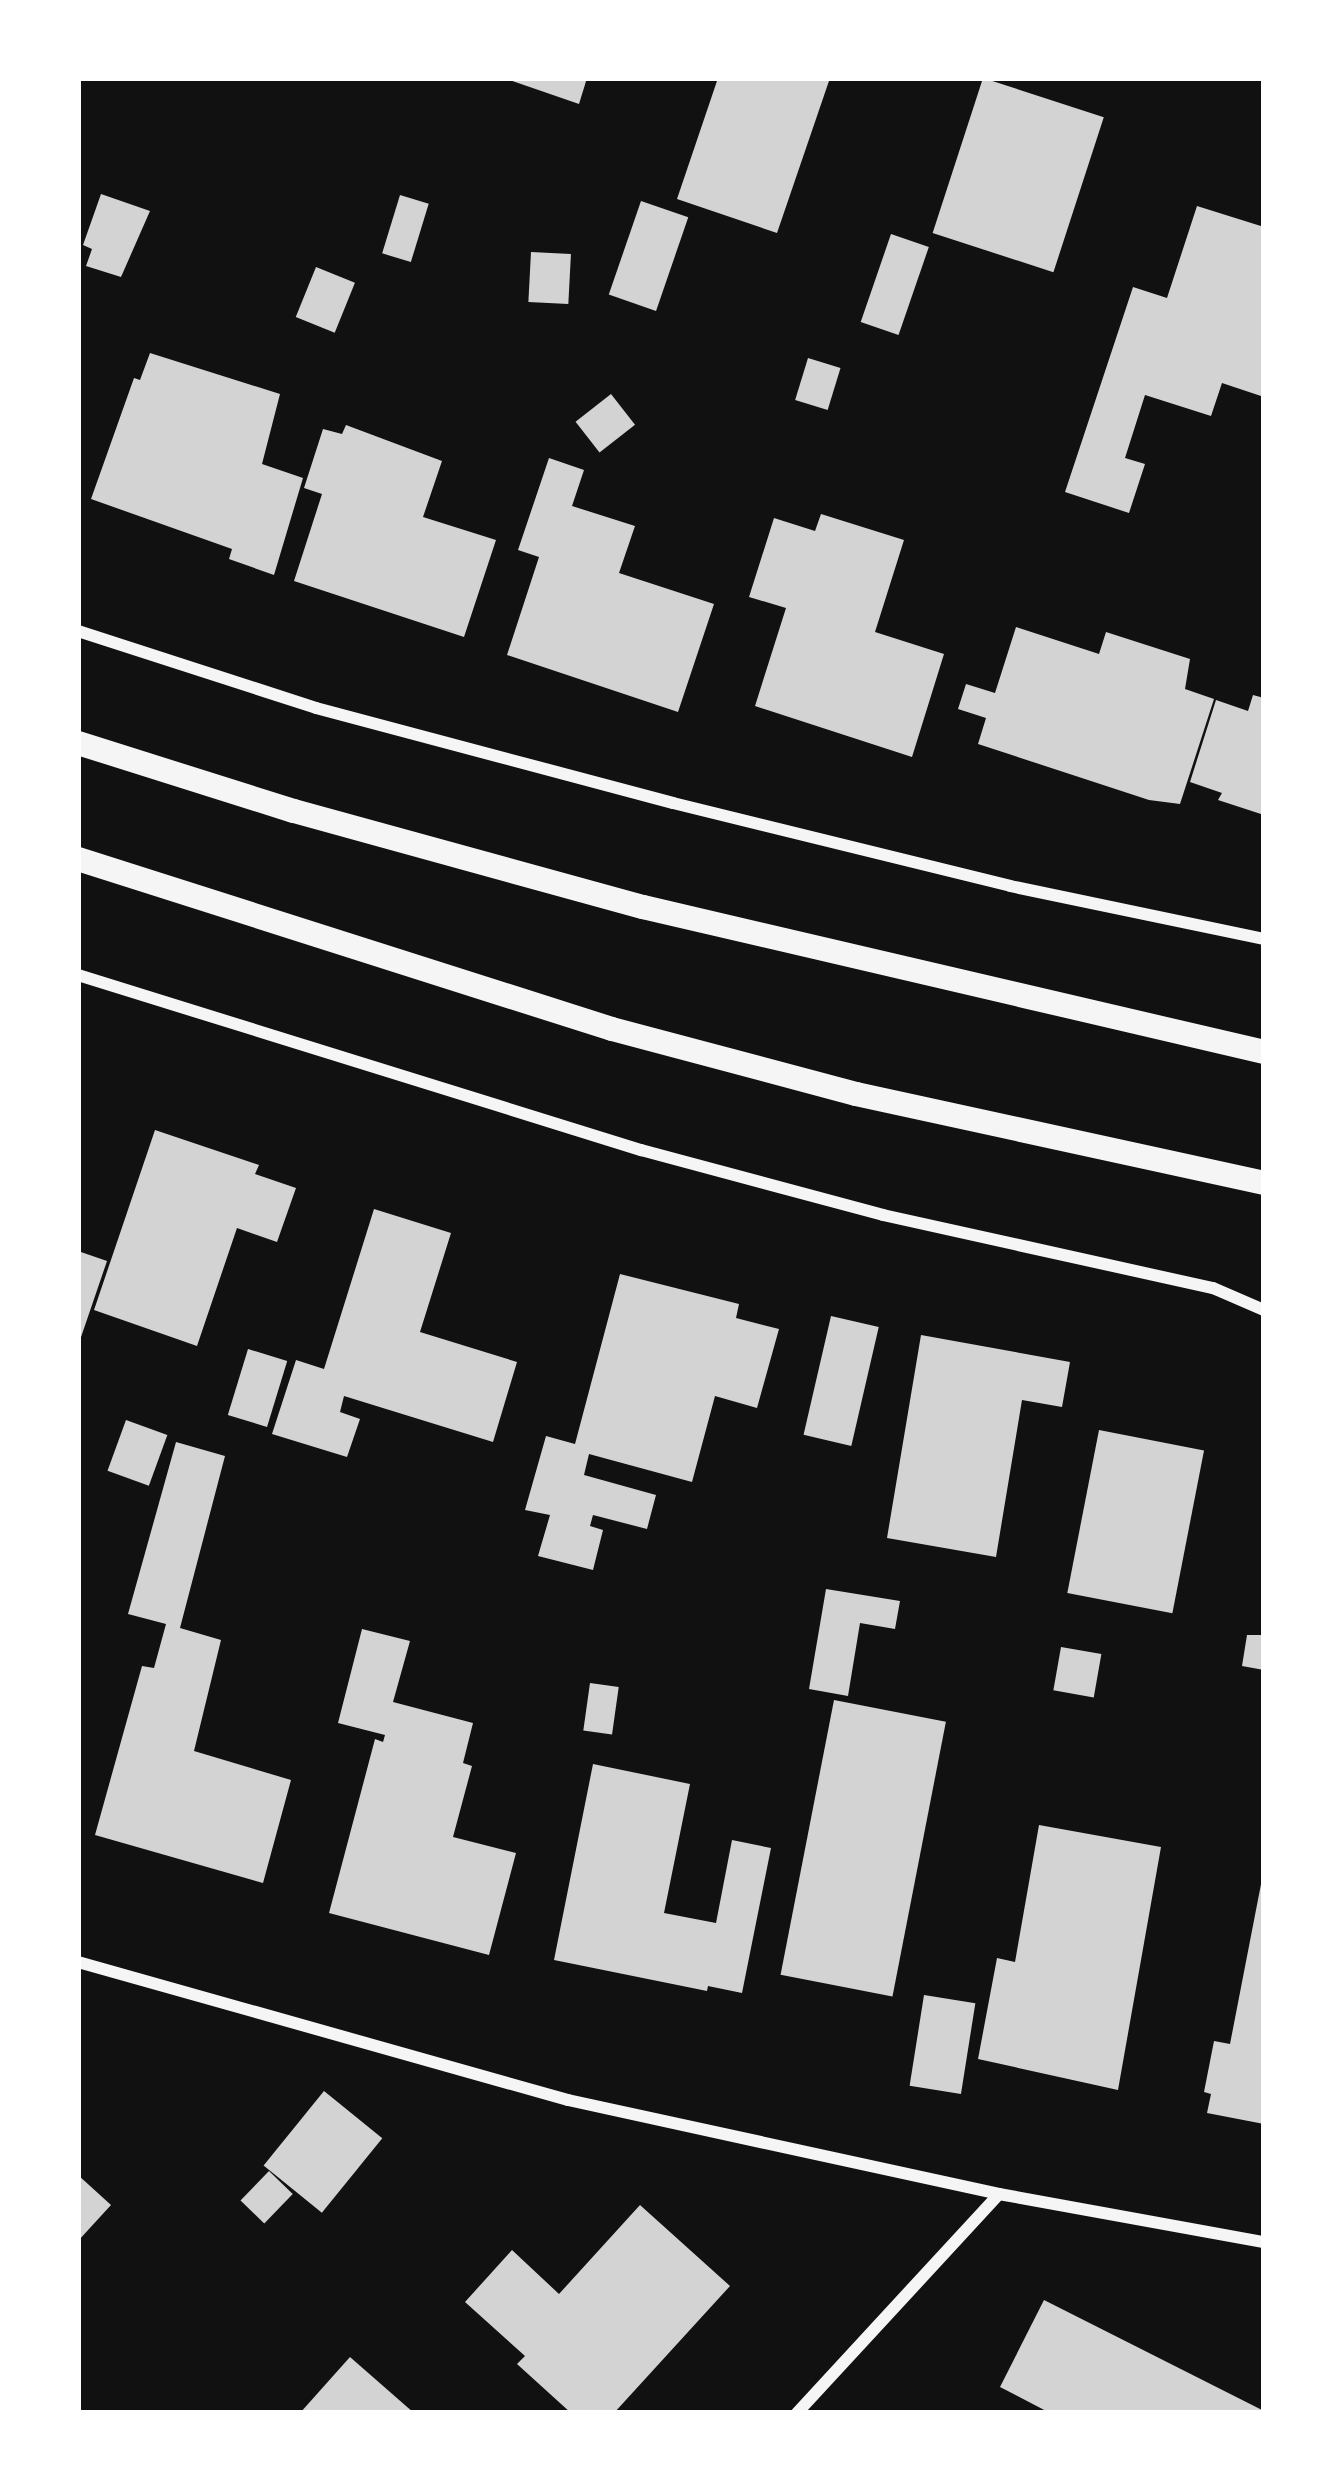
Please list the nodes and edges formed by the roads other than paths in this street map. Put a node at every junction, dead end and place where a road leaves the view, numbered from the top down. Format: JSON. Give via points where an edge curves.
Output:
{"nodes":[{"id":1,"x":78,"y":632,"type":"edge"},
{"id":2,"x":78,"y":743,"type":"edge"},
{"id":3,"x":78,"y":860,"type":"edge"},
{"id":4,"x":1264,"y":939,"type":"edge"},
{"id":5,"x":78,"y":975,"type":"edge"},
{"id":6,"x":1264,"y":1052,"type":"edge"},
{"id":7,"x":1264,"y":1183,"type":"edge"},
{"id":8,"x":1264,"y":1310,"type":"edge"},
{"id":9,"x":78,"y":1962,"type":"edge"},
{"id":10,"x":999,"y":2194,"type":"junction"},
{"id":11,"x":1264,"y":2242,"type":"edge"},
{"id":12,"x":797,"y":2413,"type":"edge"}],
"edges":[{"from":1,"to":4,"type":"street","via":[[316,708],[673,803]]},
{"from":2,"to":6,"type":"main road","via":[[643,907]]},
{"from":3,"to":7,"type":"main road","via":[[612,1029],[856,1094]]},
{"from":5,"to":8,"type":"street","via":[[641,1150],[883,1215],[1213,1288]]},
{"from":9,"to":10,"type":"street","via":[[568,2100]]},
{"from":10,"to":11,"type":"street"},
{"from":10,"to":12,"type":"street"}]}
